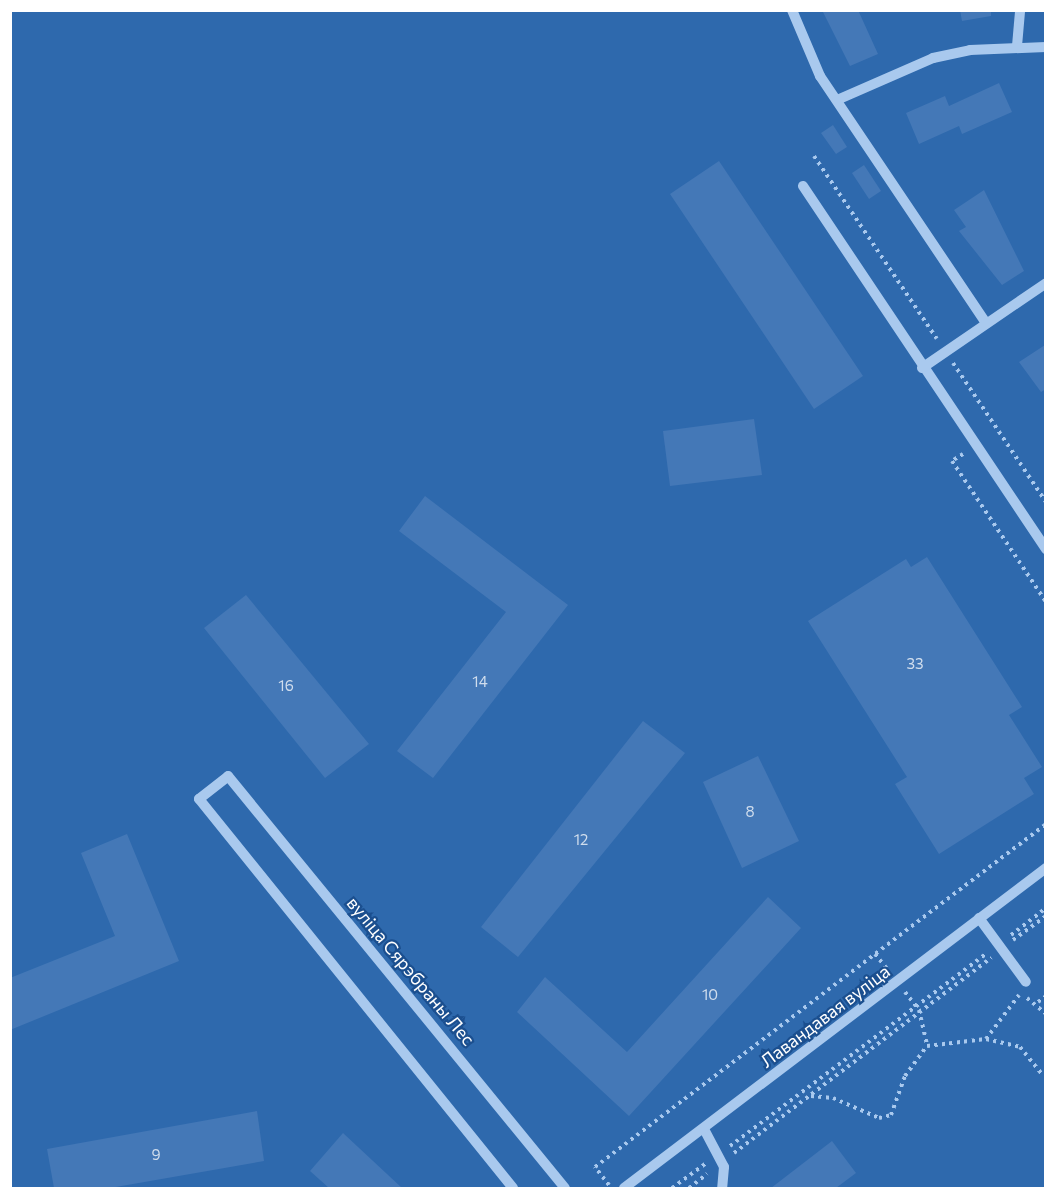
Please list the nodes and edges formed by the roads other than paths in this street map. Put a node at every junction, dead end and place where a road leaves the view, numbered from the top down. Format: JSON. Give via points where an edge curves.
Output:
{"nodes":[{"id":1,"x":792,"y":10,"type":"edge"},
{"id":2,"x":1020,"y":10,"type":"edge"},
{"id":3,"x":1017,"y":46,"type":"junction"},
{"id":4,"x":1046,"y":47,"type":"edge"},
{"id":5,"x":837,"y":100,"type":"junction"},
{"id":6,"x":803,"y":186,"type":"dead end"},
{"id":7,"x":1046,"y":283,"type":"edge"},
{"id":8,"x":986,"y":324,"type":"junction"},
{"id":9,"x":922,"y":368,"type":"junction"},
{"id":10,"x":1046,"y":549,"type":"edge"},
{"id":11,"x":1046,"y":868,"type":"edge"},
{"id":12,"x":979,"y":918,"type":"junction"},
{"id":13,"x":1026,"y":982,"type":"dead end"},
{"id":14,"x":704,"y":1129,"type":"junction"},
{"id":15,"x":513,"y":1188,"type":"edge"},
{"id":16,"x":565,"y":1188,"type":"edge"},
{"id":17,"x":624,"y":1188,"type":"edge"},
{"id":18,"x":722,"y":1188,"type":"edge"}],
"edges":[{"from":1,"to":5,"type":"street"},
{"from":2,"to":3,"type":"street"},
{"from":3,"to":4,"type":"street"},
{"from":3,"to":5,"type":"street","via":[[933,58]]},
{"from":5,"to":8,"type":"street"},
{"from":6,"to":9,"type":"street"},
{"from":7,"to":8,"type":"street"},
{"from":8,"to":9,"type":"street"},
{"from":9,"to":10,"type":"street"},
{"from":11,"to":12,"type":"street","name":"Лавандавая вуліца"},
{"from":12,"to":13,"type":"street"},
{"from":12,"to":14,"type":"street","name":"Лавандавая вуліца"},
{"from":14,"to":17,"type":"street","name":"Лавандавая вуліца"},
{"from":14,"to":18,"type":"street","via":[[721,1159]]},
{"from":15,"to":16,"type":"street","name":"вуліца Сярэбраны Лес","via":[[199,799],[228,777]]}]}
